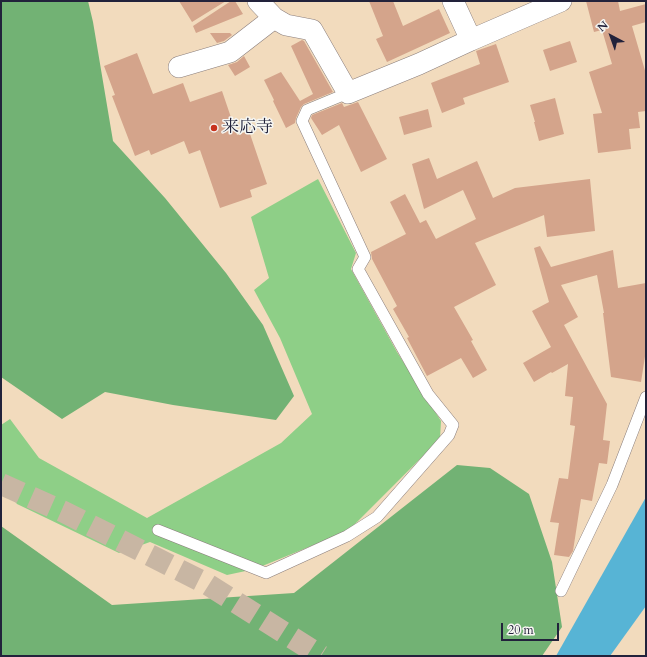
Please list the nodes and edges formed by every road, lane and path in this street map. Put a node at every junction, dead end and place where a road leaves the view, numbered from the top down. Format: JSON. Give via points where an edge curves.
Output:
{"nodes":[{"id":1,"x":258,"y":1,"type":"edge"},
{"id":2,"x":453,"y":1,"type":"edge"},
{"id":3,"x":561,"y":1,"type":"edge"},
{"id":4,"x":274,"y":18,"type":"junction"},
{"id":5,"x":471,"y":40,"type":"junction"},
{"id":6,"x":179,"y":67,"type":"dead end"},
{"id":7,"x":348,"y":92,"type":"junction"},
{"id":8,"x":646,"y":397,"type":"edge"},
{"id":9,"x":158,"y":530,"type":"dead end"},
{"id":10,"x":561,"y":591,"type":"dead end"}],
"edges":[{"from":1,"to":4,"type":"street"},
{"from":2,"to":5,"type":"street"},
{"from":3,"to":5,"type":"street"},
{"from":4,"to":6,"type":"street","via":[[230,52]]},
{"from":4,"to":7,"type":"street","via":[[286,25],[312,30]]},
{"from":5,"to":7,"type":"street"},
{"from":7,"to":9,"type":"lane","via":[[307,110],[302,121],[365,257],[358,269],[428,394],[453,425],[448,435],[377,517],[347,536],[266,574]]},
{"from":8,"to":10,"type":"lane","via":[[612,485]]}]}
